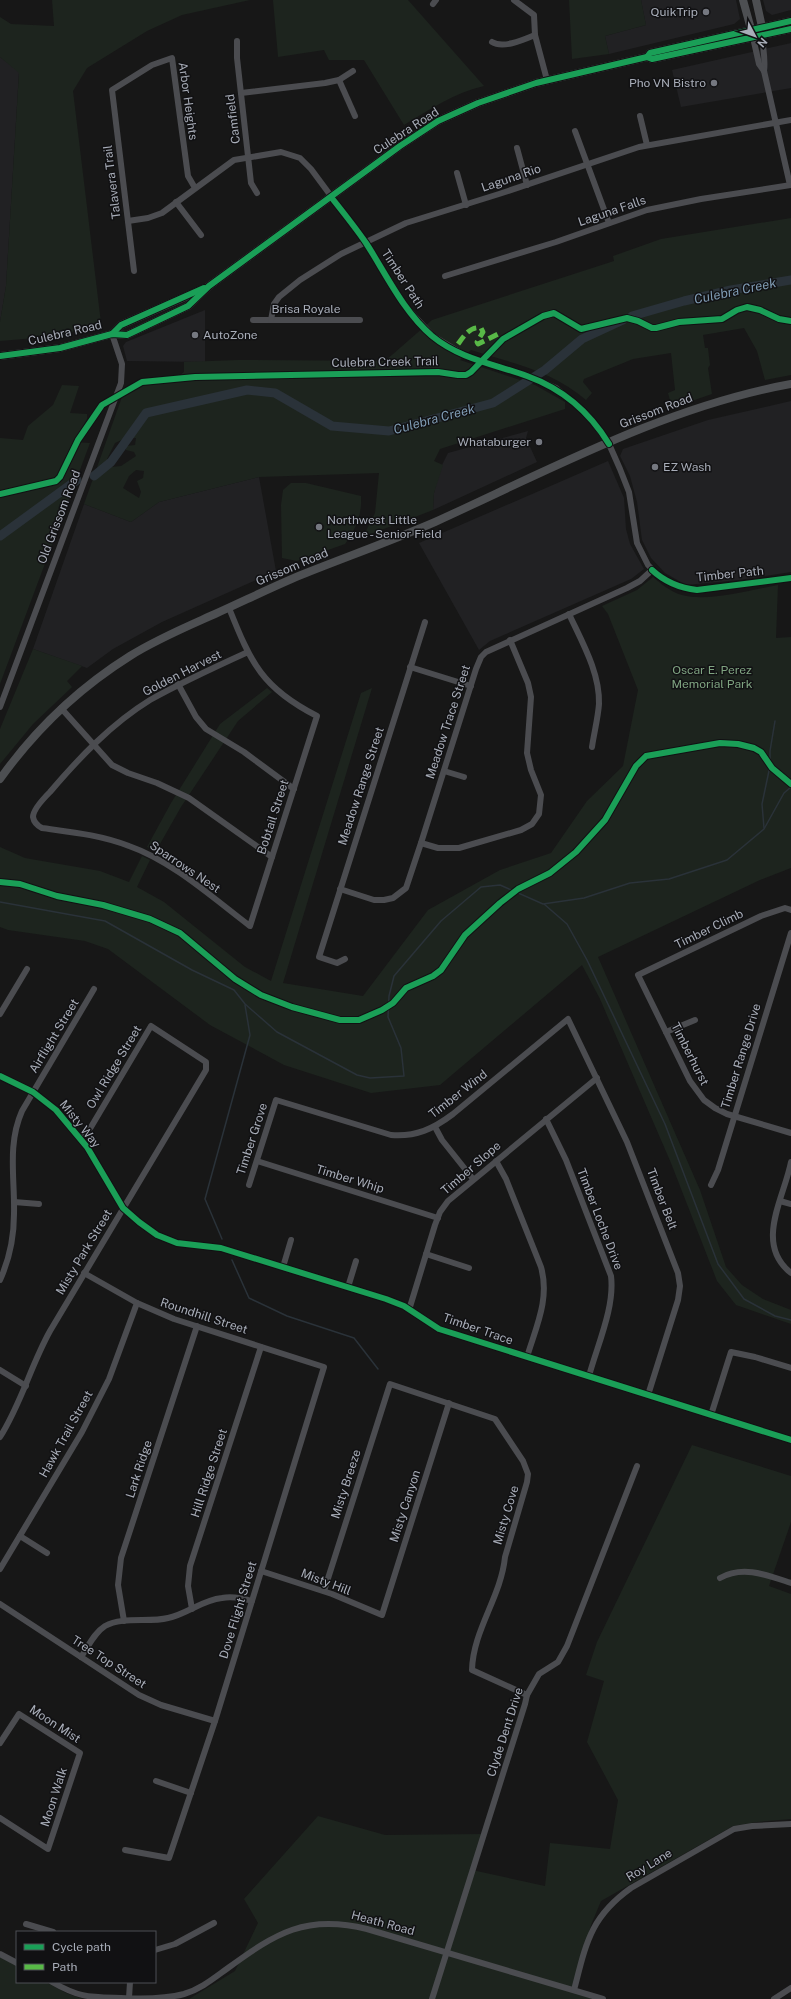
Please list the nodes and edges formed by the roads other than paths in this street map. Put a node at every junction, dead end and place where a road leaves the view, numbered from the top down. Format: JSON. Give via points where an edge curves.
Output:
{"nodes":[{"id":1,"x":514,"y":0,"type":"edge"},
{"id":2,"x":743,"y":0,"type":"edge"},
{"id":3,"x":756,"y":0,"type":"edge"},
{"id":4,"x":791,"y":21,"type":"edge"},
{"id":5,"x":762,"y":26,"type":"junction"},
{"id":6,"x":751,"y":29,"type":"junction"},
{"id":7,"x":791,"y":29,"type":"edge"},
{"id":8,"x":535,"y":35,"type":"junction"},
{"id":9,"x":762,"y":36,"type":"junction"},
{"id":10,"x":753,"y":38,"type":"junction"},
{"id":11,"x":237,"y":41,"type":"dead end"},
{"id":12,"x":492,"y":42,"type":"dead end"},
{"id":13,"x":647,"y":56,"type":"junction"},
{"id":14,"x":353,"y":71,"type":"dead end"},
{"id":15,"x":764,"y":71,"type":"junction"},
{"id":16,"x":339,"y":80,"type":"junction"},
{"id":17,"x":547,"y":80,"type":"junction"},
{"id":18,"x":112,"y":90,"type":"joint"},
{"id":19,"x":241,"y":93,"type":"junction"},
{"id":20,"x":355,"y":116,"type":"dead end"},
{"id":21,"x":640,"y":116,"type":"dead end"},
{"id":22,"x":791,"y":120,"type":"edge"},
{"id":23,"x":776,"y":123,"type":"junction"},
{"id":24,"x":575,"y":131,"type":"dead end"},
{"id":25,"x":647,"y":145,"type":"junction"},
{"id":26,"x":517,"y":148,"type":"dead end"},
{"id":27,"x":248,"y":156,"type":"junction"},
{"id":28,"x":587,"y":164,"type":"junction"},
{"id":29,"x":457,"y":173,"type":"dead end"},
{"id":30,"x":527,"y":185,"type":"junction"},
{"id":31,"x":791,"y":185,"type":"edge"},
{"id":32,"x":195,"y":188,"type":"junction"},
{"id":33,"x":257,"y":193,"type":"dead end"},
{"id":34,"x":331,"y":197,"type":"junction"},
{"id":35,"x":176,"y":202,"type":"junction"},
{"id":36,"x":466,"y":205,"type":"junction"},
{"id":37,"x":128,"y":221,"type":"junction"},
{"id":38,"x":610,"y":223,"type":"junction"},
{"id":39,"x":201,"y":235,"type":"dead end"},
{"id":40,"x":365,"y":242,"type":"junction"},
{"id":41,"x":134,"y":271,"type":"dead end"},
{"id":42,"x":445,"y":276,"type":"dead end"},
{"id":43,"x":252,"y":320,"type":"dead end"},
{"id":44,"x":271,"y":320,"type":"junction"},
{"id":45,"x":360,"y":320,"type":"dead end"},
{"id":46,"x":112,"y":334,"type":"junction"},
{"id":47,"x":0,"y":356,"type":"edge"},
{"id":48,"x":791,"y":384,"type":"edge"},
{"id":49,"x":609,"y":444,"type":"junction"},
{"id":50,"x":652,"y":570,"type":"junction"},
{"id":51,"x":791,"y":578,"type":"edge"},
{"id":52,"x":229,"y":608,"type":"junction"},
{"id":53,"x":569,"y":614,"type":"junction"},
{"id":54,"x":425,"y":622,"type":"dead end"},
{"id":55,"x":510,"y":640,"type":"junction"},
{"id":56,"x":248,"y":652,"type":"junction"},
{"id":57,"x":410,"y":667,"type":"junction"},
{"id":58,"x":178,"y":684,"type":"junction"},
{"id":59,"x":471,"y":686,"type":"junction"},
{"id":60,"x":0,"y":707,"type":"edge"},
{"id":61,"x":62,"y":708,"type":"junction"},
{"id":62,"x":93,"y":744,"type":"junction"},
{"id":63,"x":592,"y":747,"type":"dead end"},
{"id":64,"x":444,"y":771,"type":"junction"},
{"id":65,"x":464,"y":777,"type":"dead end"},
{"id":66,"x":0,"y":778,"type":"edge"},
{"id":67,"x":294,"y":789,"type":"junction"},
{"id":68,"x":35,"y":821,"type":"joint"},
{"id":69,"x":421,"y":843,"type":"junction"},
{"id":70,"x":272,"y":857,"type":"junction"},
{"id":71,"x":340,"y":889,"type":"junction"},
{"id":72,"x":791,"y":910,"type":"edge"},
{"id":73,"x":250,"y":926,"type":"joint"},
{"id":74,"x":791,"y":933,"type":"edge"},
{"id":75,"x":345,"y":959,"type":"dead end"},
{"id":76,"x":27,"y":969,"type":"dead end"},
{"id":77,"x":638,"y":975,"type":"joint"},
{"id":78,"x":94,"y":989,"type":"dead end"},
{"id":79,"x":0,"y":1014,"type":"edge"},
{"id":80,"x":568,"y":1019,"type":"joint"},
{"id":81,"x":695,"y":1020,"type":"dead end"},
{"id":82,"x":666,"y":1032,"type":"junction"},
{"id":83,"x":206,"y":1062,"type":"joint"},
{"id":84,"x":0,"y":1076,"type":"edge"},
{"id":85,"x":597,"y":1078,"type":"junction"},
{"id":86,"x":33,"y":1092,"type":"junction"},
{"id":87,"x":276,"y":1100,"type":"joint"},
{"id":88,"x":734,"y":1116,"type":"junction"},
{"id":89,"x":546,"y":1119,"type":"junction"},
{"id":90,"x":435,"y":1127,"type":"junction"},
{"id":91,"x":791,"y":1133,"type":"edge"},
{"id":92,"x":81,"y":1138,"type":"junction"},
{"id":93,"x":257,"y":1161,"type":"junction"},
{"id":94,"x":496,"y":1161,"type":"junction"},
{"id":95,"x":791,"y":1162,"type":"edge"},
{"id":96,"x":473,"y":1179,"type":"junction"},
{"id":97,"x":249,"y":1185,"type":"dead end"},
{"id":98,"x":711,"y":1185,"type":"dead end"},
{"id":99,"x":780,"y":1201,"type":"junction"},
{"id":100,"x":14,"y":1202,"type":"junction"},
{"id":101,"x":39,"y":1204,"type":"dead end"},
{"id":102,"x":791,"y":1204,"type":"edge"},
{"id":103,"x":123,"y":1208,"type":"junction"},
{"id":104,"x":438,"y":1218,"type":"junction"},
{"id":105,"x":291,"y":1240,"type":"dead end"},
{"id":106,"x":426,"y":1254,"type":"junction"},
{"id":107,"x":356,"y":1262,"type":"dead end"},
{"id":108,"x":283,"y":1267,"type":"junction"},
{"id":109,"x":469,"y":1268,"type":"dead end"},
{"id":110,"x":84,"y":1273,"type":"junction"},
{"id":111,"x":791,"y":1273,"type":"edge"},
{"id":112,"x":0,"y":1280,"type":"edge"},
{"id":113,"x":348,"y":1287,"type":"junction"},
{"id":114,"x":137,"y":1303,"type":"junction"},
{"id":115,"x":409,"y":1310,"type":"junction"},
{"id":116,"x":197,"y":1326,"type":"junction"},
{"id":117,"x":261,"y":1346,"type":"junction"},
{"id":118,"x":527,"y":1357,"type":"junction"},
{"id":119,"x":324,"y":1366,"type":"joint"},
{"id":120,"x":791,"y":1368,"type":"edge"},
{"id":121,"x":0,"y":1370,"type":"edge"},
{"id":122,"x":588,"y":1376,"type":"junction"},
{"id":123,"x":390,"y":1384,"type":"joint"},
{"id":124,"x":26,"y":1386,"type":"junction"},
{"id":125,"x":648,"y":1395,"type":"junction"},
{"id":126,"x":449,"y":1403,"type":"junction"},
{"id":127,"x":711,"y":1415,"type":"junction"},
{"id":128,"x":0,"y":1437,"type":"edge"},
{"id":129,"x":791,"y":1440,"type":"edge"},
{"id":130,"x":637,"y":1466,"type":"dead end"},
{"id":131,"x":20,"y":1536,"type":"junction"},
{"id":132,"x":47,"y":1553,"type":"dead end"},
{"id":133,"x":0,"y":1569,"type":"edge"},
{"id":134,"x":261,"y":1571,"type":"junction"},
{"id":135,"x":720,"y":1578,"type":"dead end"},
{"id":136,"x":791,"y":1583,"type":"edge"},
{"id":137,"x":324,"y":1591,"type":"junction"},
{"id":138,"x":252,"y":1601,"type":"junction"},
{"id":139,"x":0,"y":1604,"type":"edge"},
{"id":140,"x":192,"y":1609,"type":"junction"},
{"id":141,"x":382,"y":1615,"type":"joint"},
{"id":142,"x":124,"y":1621,"type":"junction"},
{"id":143,"x":81,"y":1657,"type":"junction"},
{"id":144,"x":527,"y":1695,"type":"junction"},
{"id":145,"x":215,"y":1721,"type":"junction"},
{"id":146,"x":0,"y":1743,"type":"edge"},
{"id":147,"x":80,"y":1753,"type":"joint"},
{"id":148,"x":156,"y":1781,"type":"dead end"},
{"id":149,"x":191,"y":1793,"type":"junction"},
{"id":150,"x":0,"y":1818,"type":"edge"},
{"id":151,"x":791,"y":1824,"type":"edge"},
{"id":152,"x":125,"y":1850,"type":"dead end"},
{"id":153,"x":214,"y":1923,"type":"dead end"},
{"id":154,"x":26,"y":1924,"type":"dead end"},
{"id":155,"x":50,"y":1931,"type":"edge"},
{"id":156,"x":156,"y":1950,"type":"edge"},
{"id":157,"x":446,"y":1952,"type":"junction"},
{"id":158,"x":0,"y":1954,"type":"edge"},
{"id":159,"x":16,"y":1962,"type":"edge"},
{"id":160,"x":54,"y":1983,"type":"edge"},
{"id":161,"x":130,"y":1983,"type":"edge"},
{"id":162,"x":791,"y":1988,"type":"edge"},
{"id":163,"x":574,"y":1990,"type":"junction"},
{"id":164,"x":129,"y":1998,"type":"edge"},
{"id":165,"x":432,"y":1999,"type":"edge"},
{"id":166,"x":603,"y":1999,"type":"edge"},
{"id":167,"x":774,"y":1999,"type":"edge"}],
"edges":[{"from":1,"to":8,"type":"street","via":[[534,15]]},
{"from":2,"to":6,"type":"main road"},
{"from":3,"to":5,"type":"main road"},
{"from":4,"to":5,"type":"main road","name":"Culebra Road"},
{"from":5,"to":6,"type":"main road","name":"Culebra Road"},
{"from":5,"to":9,"type":"street"},
{"from":6,"to":10,"type":"street"},
{"from":6,"to":13,"type":"main road","name":"Culebra Road","via":[[650,53]]},
{"from":7,"to":9,"type":"main road","name":"Culebra Road"},
{"from":8,"to":12,"type":"street","via":[[505,44],[497,45]]},
{"from":8,"to":17,"type":"street"},
{"from":9,"to":10,"type":"main road","name":"Culebra Road"},
{"from":9,"to":15,"type":"street","via":[[766,61]]},
{"from":10,"to":13,"type":"main road","name":"Culebra Road","via":[[652,59]]},
{"from":10,"to":15,"type":"street","via":[[759,64]]},
{"from":11,"to":19,"type":"street","name":"Camfield","via":[[236,58]]},
{"from":13,"to":17,"type":"main road","name":"Culebra Road"},
{"from":14,"to":16,"type":"street"},
{"from":15,"to":23,"type":"street"},
{"from":16,"to":19,"type":"street"},
{"from":16,"to":20,"type":"street"},
{"from":17,"to":34,"type":"main road","name":"Culebra Road","via":[[481,102],[438,122],[400,146]]},
{"from":18,"to":32,"type":"street","name":"Arbor Heights","via":[[152,65],[172,58],[188,176]]},
{"from":18,"to":37,"type":"street","name":"Talavera Trail"},
{"from":19,"to":27,"type":"street","name":"Camfield"},
{"from":21,"to":25,"type":"street"},
{"from":22,"to":23,"type":"street","name":"Laguna Rio"},
{"from":23,"to":25,"type":"street","name":"Laguna Rio"},
{"from":23,"to":31,"type":"street"},
{"from":24,"to":28,"type":"street"},
{"from":25,"to":28,"type":"street","name":"Laguna Rio"},
{"from":26,"to":30,"type":"street"},
{"from":27,"to":32,"type":"street","name":"Timber Path","via":[[229,163]]},
{"from":27,"to":33,"type":"street","name":"Camfield","via":[[251,183]]},
{"from":27,"to":34,"type":"street","name":"Timber Path","via":[[281,152],[296,156],[306,164]]},
{"from":28,"to":30,"type":"street","name":"Laguna Rio"},
{"from":28,"to":38,"type":"street"},
{"from":29,"to":36,"type":"street"},
{"from":30,"to":36,"type":"street","name":"Laguna Rio"},
{"from":31,"to":38,"type":"street","name":"Laguna Falls","via":[[670,205]]},
{"from":32,"to":35,"type":"street","name":"Timber Path"},
{"from":34,"to":40,"type":"street","name":"Timber Path"},
{"from":34,"to":46,"type":"main road","name":"Culebra Road","via":[[209,286],[188,306],[127,335]]},
{"from":35,"to":37,"type":"street","name":"Timber Path","via":[[156,216]]},
{"from":35,"to":39,"type":"street"},
{"from":36,"to":40,"type":"street","name":"Laguna Rio","via":[[406,223]]},
{"from":37,"to":41,"type":"street","name":"Talavera Trail"},
{"from":38,"to":42,"type":"street","name":"Laguna Falls"},
{"from":40,"to":44,"type":"street","name":"Laguna Rio","via":[[319,268],[279,297],[274,304]]},
{"from":40,"to":49,"type":"street","name":"Timber Path","via":[[406,307],[433,336],[466,356],[556,388],[577,404],[600,428]]},
{"from":43,"to":44,"type":"street","name":"Brisa Royale"},
{"from":44,"to":45,"type":"street","name":"Brisa Royale"},
{"from":46,"to":47,"type":"main road","name":"Culebra Road","via":[[60,348]]},
{"from":46,"to":60,"type":"street","name":"Old Grissom Road","via":[[122,364],[121,382]]},
{"from":48,"to":49,"type":"main road","name":"Grissom Road","via":[[707,404]]},
{"from":49,"to":50,"type":"street","name":"Timber Path","via":[[629,492],[638,542]]},
{"from":49,"to":52,"type":"main road","name":"Grissom Road","via":[[432,523],[299,576]]},
{"from":50,"to":51,"type":"street","name":"Timber Path","via":[[670,583],[697,590]]},
{"from":50,"to":53,"type":"street","name":"Meadow Trace Street","via":[[634,585]]},
{"from":52,"to":56,"type":"street"},
{"from":52,"to":61,"type":"main road","name":"Grissom Road","via":[[130,656]]},
{"from":53,"to":55,"type":"street","name":"Meadow Trace Street"},
{"from":53,"to":63,"type":"street","via":[[598,685],[598,713]]},
{"from":54,"to":57,"type":"street","name":"Meadow Range Street"},
{"from":55,"to":59,"type":"street","name":"Meadow Trace Street","via":[[490,649],[481,658]]},
{"from":55,"to":69,"type":"street","via":[[532,697],[527,749],[531,770],[541,795],[539,814],[532,824],[521,830],[459,848],[438,848]]},
{"from":56,"to":58,"type":"street","name":"Golden Harvest"},
{"from":56,"to":67,"type":"street","name":"Bobtail Street","via":[[263,677],[279,693],[317,716]]},
{"from":57,"to":59,"type":"street"},
{"from":57,"to":71,"type":"street","name":"Meadow Range Street"},
{"from":58,"to":62,"type":"street","name":"Golden Harvest","via":[[148,701]]},
{"from":58,"to":67,"type":"street","via":[[196,717],[206,728]]},
{"from":59,"to":64,"type":"street","name":"Meadow Trace Street"},
{"from":61,"to":62,"type":"street"},
{"from":61,"to":66,"type":"main road","name":"Grissom Road","via":[[22,750]]},
{"from":62,"to":68,"type":"street","name":"Golden Harvest","via":[[43,799],[34,814]]},
{"from":62,"to":70,"type":"street","via":[[112,765],[189,798]]},
{"from":64,"to":65,"type":"street"},
{"from":64,"to":69,"type":"street","name":"Meadow Trace Street"},
{"from":67,"to":70,"type":"street","name":"Bobtail Street"},
{"from":68,"to":73,"type":"street","name":"Sparrows Nest","via":[[42,828],[107,839],[148,854]]},
{"from":69,"to":71,"type":"street","name":"Meadow Trace Street","via":[[408,883],[400,894],[393,898],[374,900]]},
{"from":70,"to":73,"type":"street","name":"Bobtail Street"},
{"from":71,"to":75,"type":"street","name":"Meadow Range Street","via":[[319,956],[337,963]]},
{"from":72,"to":77,"type":"street","name":"Timber Climb","via":[[785,908],[761,916]]},
{"from":74,"to":88,"type":"street","name":"Timber Range Drive"},
{"from":76,"to":79,"type":"street"},
{"from":77,"to":82,"type":"street","name":"Timberhurst"},
{"from":78,"to":86,"type":"street","name":"Airflight Street"},
{"from":80,"to":85,"type":"street","name":"Timber Belt"},
{"from":80,"to":90,"type":"street","name":"Timber Wind"},
{"from":81,"to":82,"type":"street"},
{"from":82,"to":88,"type":"street","name":"Timberhurst","via":[[699,1095],[715,1108]]},
{"from":83,"to":92,"type":"street","name":"Owl Ridge Street","via":[[151,1026],[92,1127]]},
{"from":83,"to":103,"type":"street","name":"Misty Park Street","via":[[206,1070]]},
{"from":84,"to":86,"type":"street","name":"Misty Way"},
{"from":85,"to":89,"type":"street","name":"Timber Slope"},
{"from":85,"to":125,"type":"street","name":"Timber Belt","via":[[627,1142],[679,1279],[677,1306]]},
{"from":86,"to":92,"type":"street","name":"Misty Way","via":[[56,1110]]},
{"from":86,"to":100,"type":"street","name":"Airflight Street","via":[[20,1117],[14,1136]]},
{"from":87,"to":90,"type":"street","name":"Timber Wind","via":[[391,1135],[413,1135]]},
{"from":87,"to":93,"type":"street","name":"Timber Grove"},
{"from":88,"to":91,"type":"street","name":"Timberhurst"},
{"from":88,"to":98,"type":"street","name":"Timber Range Drive"},
{"from":89,"to":94,"type":"street","name":"Timber Slope"},
{"from":89,"to":122,"type":"street","name":"Timber Loche Drive","via":[[566,1160],[611,1276],[610,1304]]},
{"from":90,"to":96,"type":"street","via":[[442,1140]]},
{"from":92,"to":103,"type":"street","name":"Misty Way"},
{"from":93,"to":97,"type":"street","name":"Timber Grove"},
{"from":93,"to":104,"type":"street","name":"Timber Whip"},
{"from":94,"to":96,"type":"street","name":"Timber Slope"},
{"from":94,"to":118,"type":"street","via":[[541,1267],[544,1281],[544,1304]]},
{"from":95,"to":99,"type":"street"},
{"from":96,"to":104,"type":"street","name":"Timber Slope","via":[[448,1201]]},
{"from":99,"to":102,"type":"street"},
{"from":99,"to":111,"type":"street","via":[[773,1225],[772,1241],[778,1259]]},
{"from":100,"to":101,"type":"street"},
{"from":100,"to":112,"type":"street","name":"Airflight Street","via":[[12,1235],[7,1262]]},
{"from":103,"to":108,"type":"street","name":"Timber Trace","via":[[157,1234],[177,1243],[221,1248]]},
{"from":103,"to":110,"type":"street","name":"Misty Park Street"},
{"from":104,"to":106,"type":"street","name":"Timber Slope"},
{"from":105,"to":108,"type":"street"},
{"from":106,"to":109,"type":"street"},
{"from":106,"to":115,"type":"street","name":"Timber Slope"},
{"from":107,"to":113,"type":"street"},
{"from":108,"to":113,"type":"street","name":"Timber Trace"},
{"from":110,"to":114,"type":"street","name":"Roundhill Street"},
{"from":110,"to":124,"type":"street","name":"Misty Park Street","via":[[37,1354]]},
{"from":113,"to":115,"type":"street","name":"Timber Trace","via":[[386,1299]]},
{"from":114,"to":116,"type":"street","name":"Roundhill Street"},
{"from":114,"to":131,"type":"street","name":"Hawk Trail Street","via":[[108,1378],[82,1432]]},
{"from":115,"to":118,"type":"street","name":"Timber Trace","via":[[439,1329]]},
{"from":116,"to":117,"type":"street","name":"Roundhill Street"},
{"from":116,"to":142,"type":"street","name":"Lark Ridge","via":[[121,1558],[118,1585]]},
{"from":117,"to":119,"type":"street","name":"Roundhill Street"},
{"from":117,"to":140,"type":"street","name":"Hill Ridge Street","via":[[190,1566],[188,1586]]},
{"from":118,"to":122,"type":"street","name":"Timber Trace"},
{"from":119,"to":134,"type":"street","name":"Dove Flight Street"},
{"from":120,"to":127,"type":"street","via":[[731,1352]]},
{"from":121,"to":124,"type":"street"},
{"from":122,"to":125,"type":"street","name":"Timber Trace"},
{"from":123,"to":126,"type":"street","name":"Misty Cove"},
{"from":123,"to":137,"type":"street","name":"Misty Breeze"},
{"from":124,"to":128,"type":"street","name":"Misty Park Street"},
{"from":125,"to":127,"type":"street","name":"Timber Trace"},
{"from":126,"to":141,"type":"street","name":"Misty Canyon"},
{"from":126,"to":144,"type":"street","name":"Misty Cove","via":[[495,1419],[526,1467],[528,1482],[505,1557],[498,1590],[481,1629],[472,1659],[472,1670]]},
{"from":127,"to":129,"type":"street","name":"Timber Trace"},
{"from":130,"to":144,"type":"street","name":"Clyde Dent Drive","via":[[567,1646],[558,1662],[539,1674]]},
{"from":131,"to":132,"type":"street"},
{"from":131,"to":133,"type":"street","name":"Hawk Trail Street"},
{"from":134,"to":137,"type":"street","name":"Misty Hill"},
{"from":134,"to":138,"type":"street","name":"Dove Flight Street"},
{"from":135,"to":136,"type":"street","via":[[730,1572],[745,1571]]},
{"from":137,"to":141,"type":"street","name":"Misty Hill"},
{"from":138,"to":140,"type":"street","via":[[235,1597],[221,1598],[206,1601]]},
{"from":138,"to":145,"type":"street","name":"Dove Flight Street"},
{"from":139,"to":143,"type":"street","name":"Tree Top Street"},
{"from":140,"to":142,"type":"street","via":[[167,1618]]},
{"from":142,"to":143,"type":"street","via":[[104,1627]]},
{"from":143,"to":145,"type":"street","name":"Tree Top Street","via":[[147,1699]]},
{"from":144,"to":157,"type":"street","name":"Clyde Dent Drive"},
{"from":145,"to":149,"type":"street","name":"Dove Flight Street"},
{"from":146,"to":147,"type":"street","name":"Moon Mist","via":[[19,1714]]},
{"from":147,"to":150,"type":"street","name":"Moon Walk","via":[[48,1849]]},
{"from":148,"to":149,"type":"street"},
{"from":149,"to":152,"type":"street","name":"Dove Flight Street","via":[[170,1858]]},
{"from":151,"to":163,"type":"street","name":"Roy Lane","via":[[734,1829],[618,1897],[604,1911],[594,1927],[584,1951]]},
{"from":153,"to":156,"type":"street","via":[[175,1944]]},
{"from":154,"to":155,"type":"street"},
{"from":157,"to":163,"type":"street","name":"Heath Road"},
{"from":157,"to":164,"type":"street","name":"Heath Road","via":[[354,1926],[314,1924],[287,1931],[263,1942],[210,1981],[188,1993],[149,1999]]},
{"from":157,"to":165,"type":"street","name":"Clyde Dent Drive"},
{"from":158,"to":159,"type":"street"},
{"from":160,"to":164,"type":"street","name":"Heath Road","via":[[79,1995]]},
{"from":161,"to":164,"type":"street"},
{"from":162,"to":167,"type":"street"},
{"from":163,"to":166,"type":"street","name":"Heath Road"}]}
